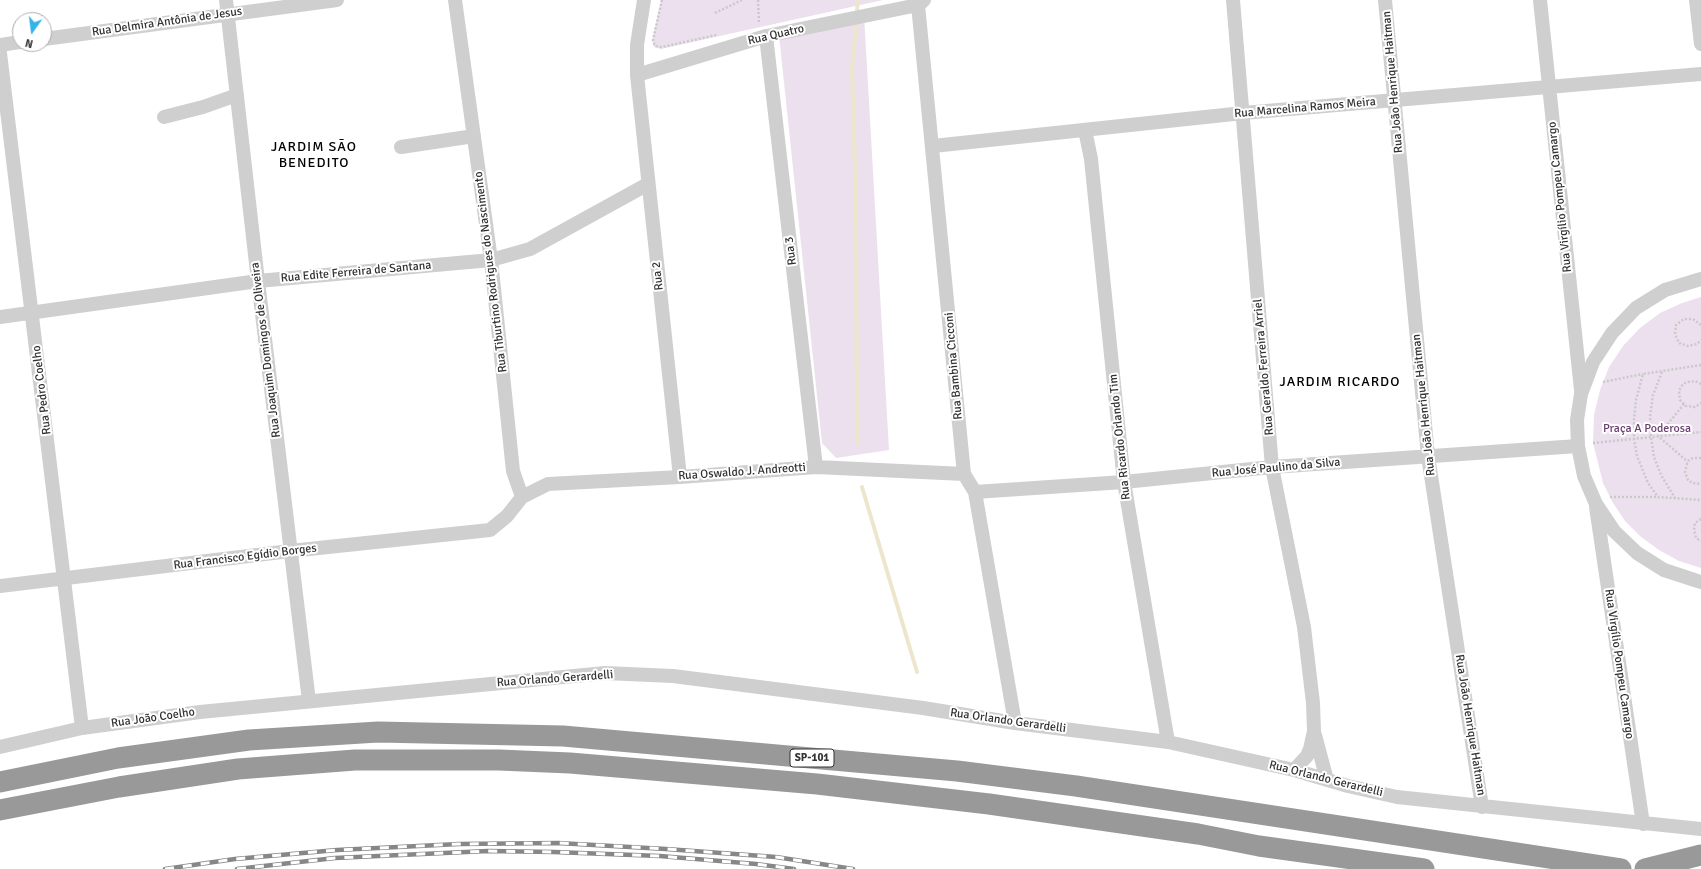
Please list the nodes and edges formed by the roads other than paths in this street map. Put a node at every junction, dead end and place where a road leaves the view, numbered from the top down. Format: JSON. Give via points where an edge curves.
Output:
{"nodes":[{"id":1,"x":226,"y":0,"type":"edge"},
{"id":2,"x":337,"y":0,"type":"edge"},
{"id":3,"x":455,"y":0,"type":"edge"},
{"id":4,"x":644,"y":0,"type":"edge"},
{"id":5,"x":1233,"y":0,"type":"edge"},
{"id":6,"x":1385,"y":0,"type":"edge"},
{"id":7,"x":1540,"y":0,"type":"edge"},
{"id":8,"x":1696,"y":0,"type":"edge"},
{"id":9,"x":921,"y":2,"type":"edge"},
{"id":10,"x":228,"y":14,"type":"junction"},
{"id":11,"x":766,"y":30,"type":"junction"},
{"id":12,"x":52,"y":38,"type":"edge"},
{"id":13,"x":12,"y":43,"type":"edge"},
{"id":14,"x":1701,"y":44,"type":"edge"},
{"id":15,"x":0,"y":45,"type":"edge"},
{"id":16,"x":0,"y":53,"type":"edge"},
{"id":17,"x":1701,"y":74,"type":"edge"},
{"id":18,"x":637,"y":75,"type":"junction"},
{"id":19,"x":1549,"y":88,"type":"junction"},
{"id":20,"x":237,"y":94,"type":"junction"},
{"id":21,"x":1394,"y":100,"type":"junction"},
{"id":22,"x":1243,"y":113,"type":"junction"},
{"id":23,"x":164,"y":117,"type":"dead end"},
{"id":24,"x":1085,"y":130,"type":"junction"},
{"id":25,"x":474,"y":136,"type":"junction"},
{"id":26,"x":933,"y":146,"type":"junction"},
{"id":27,"x":401,"y":147,"type":"dead end"},
{"id":28,"x":648,"y":184,"type":"junction"},
{"id":29,"x":492,"y":260,"type":"junction"},
{"id":30,"x":1701,"y":279,"type":"edge"},
{"id":31,"x":258,"y":280,"type":"junction"},
{"id":32,"x":32,"y":311,"type":"junction"},
{"id":33,"x":0,"y":317,"type":"edge"},
{"id":34,"x":1581,"y":394,"type":"junction"},
{"id":35,"x":1578,"y":446,"type":"junction"},
{"id":36,"x":1428,"y":456,"type":"junction"},
{"id":37,"x":816,"y":467,"type":"junction"},
{"id":38,"x":1272,"y":467,"type":"junction"},
{"id":39,"x":964,"y":474,"type":"junction"},
{"id":40,"x":680,"y":477,"type":"junction"},
{"id":41,"x":1124,"y":482,"type":"junction"},
{"id":42,"x":975,"y":492,"type":"junction"},
{"id":43,"x":522,"y":497,"type":"junction"},
{"id":44,"x":1596,"y":504,"type":"junction"},
{"id":45,"x":290,"y":551,"type":"junction"},
{"id":46,"x":64,"y":578,"type":"junction"},
{"id":47,"x":1701,"y":582,"type":"edge"},
{"id":48,"x":0,"y":586,"type":"edge"},
{"id":49,"x":309,"y":700,"type":"junction"},
{"id":50,"x":1015,"y":723,"type":"junction"},
{"id":51,"x":82,"y":728,"type":"junction"},
{"id":52,"x":1314,"y":731,"type":"junction"},
{"id":53,"x":1168,"y":742,"type":"junction"},
{"id":54,"x":0,"y":747,"type":"edge"},
{"id":55,"x":1294,"y":770,"type":"junction"},
{"id":56,"x":1327,"y":780,"type":"junction"},
{"id":57,"x":0,"y":782,"type":"edge"},
{"id":58,"x":1482,"y":807,"type":"junction"},
{"id":59,"x":0,"y":810,"type":"edge"},
{"id":60,"x":1643,"y":824,"type":"junction"},
{"id":61,"x":1701,"y":829,"type":"edge"},
{"id":62,"x":1259,"y":846,"type":"junction"},
{"id":63,"x":1701,"y":855,"type":"edge"},
{"id":64,"x":1355,"y":869,"type":"edge"},
{"id":65,"x":1424,"y":869,"type":"edge"},
{"id":66,"x":1621,"y":869,"type":"edge"},
{"id":67,"x":1645,"y":869,"type":"edge"}],
"edges":[{"from":1,"to":10,"type":"street","name":"Rua Joaquim Domingos de Oliveira"},
{"from":2,"to":10,"type":"street","name":"Rua Delmira Antônia de Jesus"},
{"from":3,"to":25,"type":"street","name":"Rua Tiburtino Rodrigues do Nascimento"},
{"from":4,"to":18,"type":"street","name":"Rua 2","via":[[637,44]]},
{"from":5,"to":22,"type":"street","name":"Rua Geraldo Ferreira Arriel"},
{"from":6,"to":21,"type":"street","name":"Rua João Henrique Haitman"},
{"from":7,"to":19,"type":"street","name":"Rua Virgílio Pompeu Camargo"},
{"from":8,"to":14,"type":"street"},
{"from":9,"to":11,"type":"street","name":"Rua Quatro"},
{"from":9,"to":26,"type":"street","name":"Rua Bambina Cicconi"},
{"from":10,"to":12,"type":"street","name":"Rua Delmira Antônia de Jesus"},
{"from":10,"to":20,"type":"street","name":"Rua Joaquim Domingos de Oliveira"},
{"from":11,"to":18,"type":"street","name":"Rua Quatro"},
{"from":11,"to":37,"type":"street","name":"Rua 3"},
{"from":13,"to":15,"type":"street"},
{"from":16,"to":32,"type":"street","name":"Rua Pedro Coelho"},
{"from":17,"to":19,"type":"street","name":"Rua Marcelina Ramos Meira"},
{"from":18,"to":28,"type":"street","name":"Rua 2"},
{"from":19,"to":21,"type":"street","name":"Rua Marcelina Ramos Meira"},
{"from":19,"to":34,"type":"street","name":"Rua Virgílio Pompeu Camargo"},
{"from":20,"to":23,"type":"street","via":[[203,107]]},
{"from":20,"to":31,"type":"street","name":"Rua Joaquim Domingos de Oliveira"},
{"from":21,"to":22,"type":"street","name":"Rua Marcelina Ramos Meira"},
{"from":21,"to":36,"type":"street","name":"Rua João Henrique Haitman"},
{"from":22,"to":24,"type":"street","name":"Rua Marcelina Ramos Meira"},
{"from":22,"to":38,"type":"street","name":"Rua Geraldo Ferreira Arriel"},
{"from":24,"to":26,"type":"street","name":"Rua Marcelina Ramos Meira"},
{"from":24,"to":41,"type":"street","name":"Rua Ricardo Orlando Tim","via":[[1092,159]]},
{"from":25,"to":27,"type":"street"},
{"from":25,"to":29,"type":"street","name":"Rua Tiburtino Rodrigues do Nascimento"},
{"from":26,"to":39,"type":"street","name":"Rua Bambina Cicconi"},
{"from":28,"to":29,"type":"street","name":"Rua Edite Ferreira de Santana","via":[[530,249]]},
{"from":28,"to":40,"type":"street","name":"Rua 2"},
{"from":29,"to":31,"type":"street","name":"Rua Edite Ferreira de Santana"},
{"from":29,"to":43,"type":"street","name":"Rua Tiburtino Rodrigues do Nascimento","via":[[513,470]]},
{"from":30,"to":34,"type":"street","via":[[1666,290],[1636,308],[1612,332],[1593,362]]},
{"from":31,"to":32,"type":"street","name":"Rua Edite Ferreira de Santana"},
{"from":31,"to":45,"type":"street","name":"Rua Joaquim Domingos de Oliveira"},
{"from":32,"to":33,"type":"street","name":"Rua Edite Ferreira de Santana"},
{"from":32,"to":46,"type":"street","name":"Rua Pedro Coelho"},
{"from":34,"to":35,"type":"street","via":[[1577,420]]},
{"from":35,"to":36,"type":"street","name":"Rua José Paulino da Silva"},
{"from":35,"to":44,"type":"street","via":[[1584,476]]},
{"from":36,"to":38,"type":"street","name":"Rua José Paulino da Silva"},
{"from":36,"to":58,"type":"street","name":"Rua João Henrique Haitman"},
{"from":37,"to":39,"type":"street","name":"Rua Oswaldo J. Andreotti"},
{"from":37,"to":40,"type":"street","name":"Rua Oswaldo J. Andreotti"},
{"from":38,"to":41,"type":"street","name":"Rua José Paulino da Silva"},
{"from":38,"to":52,"type":"street","name":"Rua Geraldo Ferreira Arriel","via":[[1304,627]]},
{"from":39,"to":42,"type":"street","name":"Rua Bambina Cicconi"},
{"from":40,"to":43,"type":"street","name":"Rua Oswaldo J. Andreotti","via":[[548,484]]},
{"from":41,"to":42,"type":"street","name":"Rua José Paulino da Silva"},
{"from":41,"to":53,"type":"street","name":"Rua Ricardo Orlando Tim"},
{"from":42,"to":50,"type":"street","name":"Rua Bambina Cicconi"},
{"from":43,"to":45,"type":"street","name":"Rua Francisco Egídio Borges","via":[[490,530]]},
{"from":44,"to":47,"type":"street","via":[[1614,531],[1637,553],[1664,570]]},
{"from":44,"to":60,"type":"street","name":"Rua Virgílio Pompeu Camargo"},
{"from":45,"to":46,"type":"street","name":"Rua Francisco Egídio Borges"},
{"from":45,"to":49,"type":"street","name":"Rua Joaquim Domingos de Oliveira"},
{"from":46,"to":48,"type":"street","name":"Rua Francisco Egídio Borges"},
{"from":46,"to":51,"type":"street","name":"Rua Pedro Coelho"},
{"from":49,"to":50,"type":"street","name":"Rua Orlando Gerardelli","via":[[605,673],[673,676],[923,708]]},
{"from":49,"to":51,"type":"street","name":"Rua João Coelho"},
{"from":50,"to":53,"type":"street","name":"Rua Orlando Gerardelli"},
{"from":51,"to":54,"type":"street","name":"Rua João Coelho"},
{"from":52,"to":55,"type":"street","name":"Rua Geraldo Ferreira Arriel","via":[[1307,756]]},
{"from":52,"to":56,"type":"street","name":"Rua Geraldo Ferreira Arriel"},
{"from":53,"to":55,"type":"street","name":"Rua Orlando Gerardelli"},
{"from":55,"to":56,"type":"street","name":"Rua Orlando Gerardelli"},
{"from":56,"to":58,"type":"street","name":"Rua Orlando Gerardelli","via":[[1397,797]]},
{"from":57,"to":66,"type":"highway","number":"SP-101","via":[[118,758],[249,740],[378,732],[563,736],[957,771],[1068,785]]},
{"from":58,"to":60,"type":"street","name":"Rua Orlando Gerardelli"},
{"from":59,"to":62,"type":"highway","number":"SP-101","via":[[119,786],[238,769],[355,760],[499,760],[570,763],[817,784],[966,801],[1198,834]]},
{"from":60,"to":61,"type":"street","name":"Rua Orlando Gerardelli"},
{"from":62,"to":64,"type":"highway"},
{"from":62,"to":65,"type":"highway","number":"SP-101"},
{"from":63,"to":67,"type":"highway"}]}
